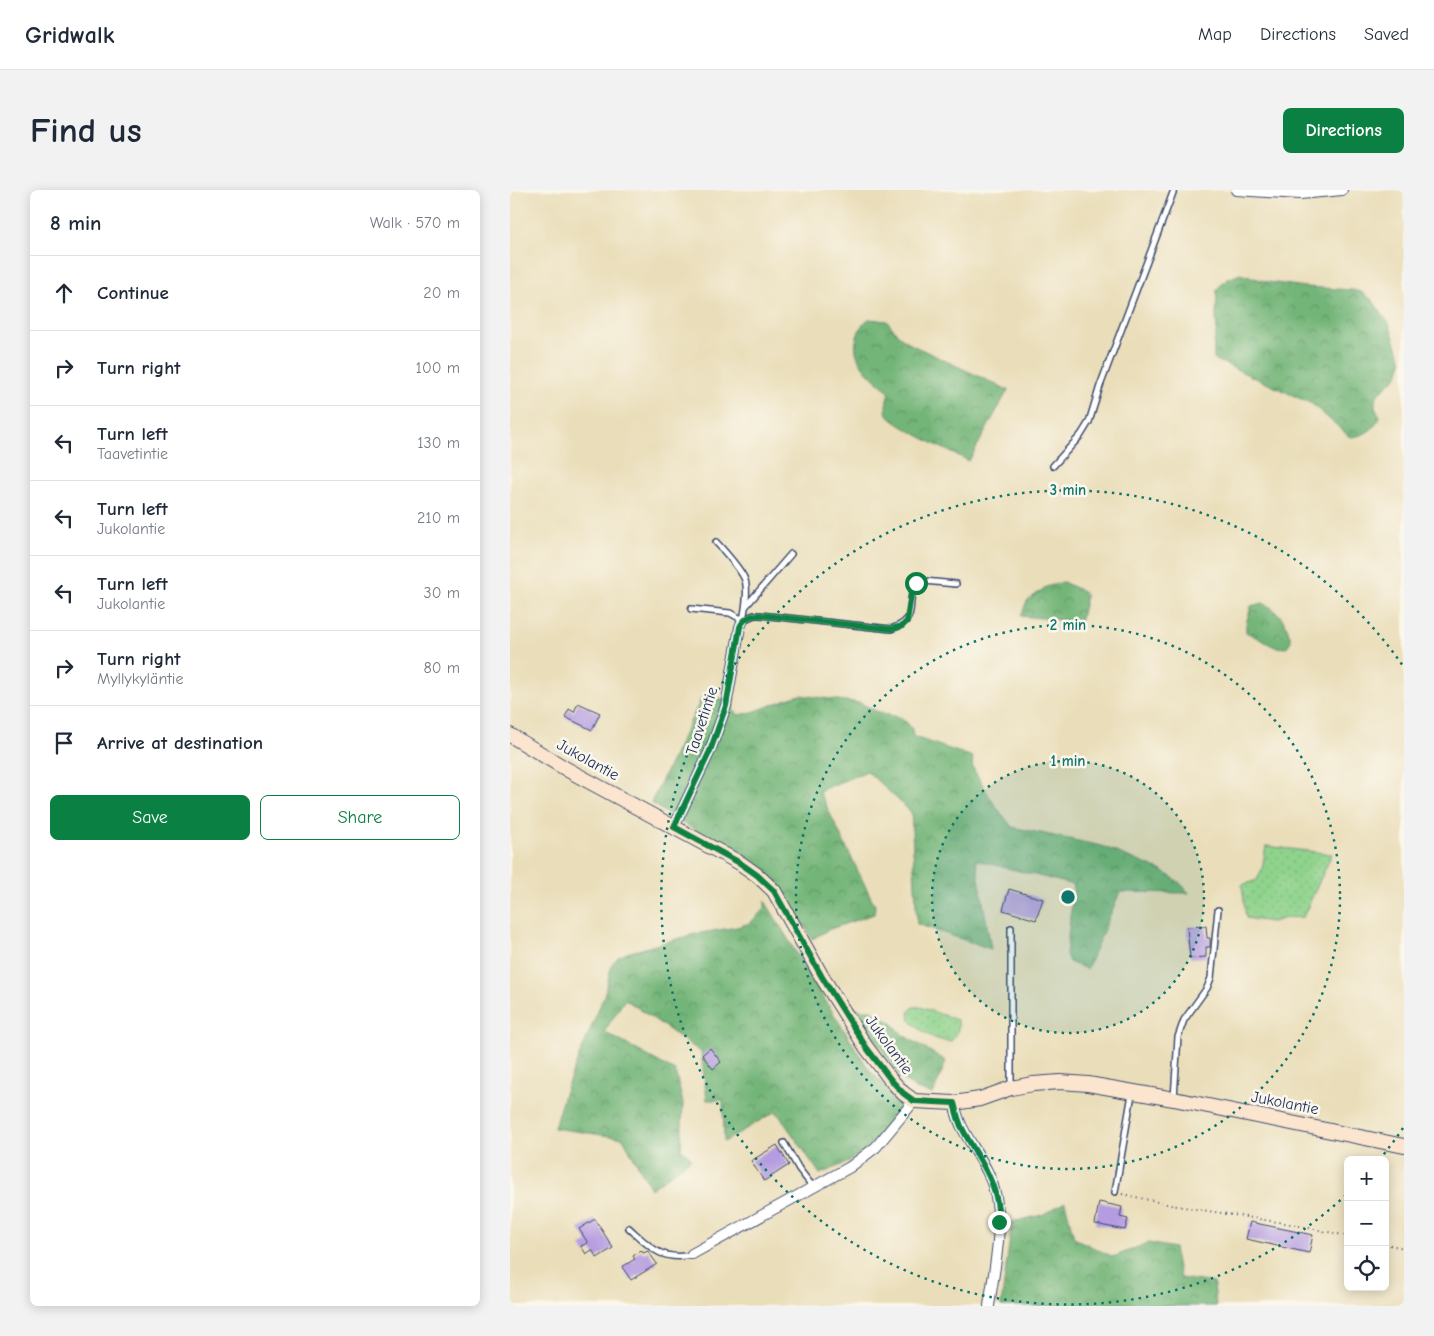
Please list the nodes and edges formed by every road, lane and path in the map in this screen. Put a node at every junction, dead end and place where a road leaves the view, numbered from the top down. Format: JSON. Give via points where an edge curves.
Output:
{"nodes":[{"id":1,"x":1174,"y":190,"type":"edge"},
{"id":2,"x":1236,"y":190,"type":"edge"},
{"id":3,"x":1342,"y":190,"type":"edge"},
{"id":4,"x":1053,"y":466,"type":"dead end"},
{"id":5,"x":716,"y":542,"type":"dead end"},
{"id":6,"x":790,"y":554,"type":"dead end"},
{"id":7,"x":956,"y":584,"type":"dead end"},
{"id":8,"x":745,"y":607,"type":"junction"},
{"id":9,"x":691,"y":609,"type":"dead end"},
{"id":10,"x":743,"y":620,"type":"junction"},
{"id":11,"x":510,"y":735,"type":"edge"},
{"id":12,"x":674,"y":827,"type":"junction"},
{"id":13,"x":1218,"y":910,"type":"dead end"},
{"id":14,"x":1011,"y":928,"type":"dead end"},
{"id":15,"x":1010,"y":1088,"type":"junction"},
{"id":16,"x":1133,"y":1091,"type":"junction"},
{"id":17,"x":1174,"y":1098,"type":"junction"},
{"id":18,"x":914,"y":1101,"type":"junction"},
{"id":19,"x":954,"y":1103,"type":"junction"},
{"id":20,"x":784,"y":1143,"type":"dead end"},
{"id":21,"x":1404,"y":1146,"type":"edge"},
{"id":22,"x":813,"y":1187,"type":"junction"},
{"id":23,"x":1116,"y":1192,"type":"joint"},
{"id":24,"x":629,"y":1228,"type":"dead end"},
{"id":25,"x":1344,"y":1235,"type":"edge"},
{"id":26,"x":1389,"y":1245,"type":"edge"},
{"id":27,"x":1404,"y":1248,"type":"edge"},
{"id":28,"x":692,"y":1254,"type":"joint"},
{"id":29,"x":989,"y":1306,"type":"edge"}],
"edges":[{"from":1,"to":4,"type":"lane","via":[[1089,422]]},
{"from":2,"to":3,"type":"street","via":[[1300,194]]},
{"from":5,"to":8,"type":"lane","via":[[745,580]]},
{"from":6,"to":8,"type":"lane"},
{"from":7,"to":10,"type":"lane","via":[[916,583],[907,621],[891,629],[760,615]]},
{"from":8,"to":10,"type":"lane"},
{"from":9,"to":10,"type":"lane","via":[[730,613]]},
{"from":10,"to":12,"type":"street","name":"Taavetintie","via":[[726,706],[710,751]]},
{"from":11,"to":12,"type":"street","name":"Jukolantie"},
{"from":12,"to":18,"type":"street","name":"Jukolantie","via":[[740,863],[774,891],[866,1047],[891,1080]]},
{"from":13,"to":17,"type":"lane","via":[[1211,978],[1184,1020],[1178,1037]]},
{"from":14,"to":15,"type":"lane"},
{"from":15,"to":16,"type":"street","name":"Jukolantie","via":[[1060,1082]]},
{"from":15,"to":19,"type":"street","name":"Jukolantie","via":[[980,1099]]},
{"from":16,"to":17,"type":"street","name":"Jukolantie"},
{"from":16,"to":23,"type":"lane"},
{"from":17,"to":21,"type":"street","name":"Jukolantie"},
{"from":18,"to":19,"type":"street","name":"Jukolantie"},
{"from":18,"to":22,"type":"street","via":[[876,1147],[850,1167]]},
{"from":19,"to":29,"type":"street","via":[[960,1125],[988,1173],[999,1210],[999,1235]]},
{"from":20,"to":22,"type":"lane"},
{"from":22,"to":28,"type":"street"},
{"from":23,"to":25,"type":"path","via":[[1171,1205]]},
{"from":24,"to":28,"type":"lane","via":[[662,1255],[678,1258]]},
{"from":26,"to":27,"type":"path"}]}
